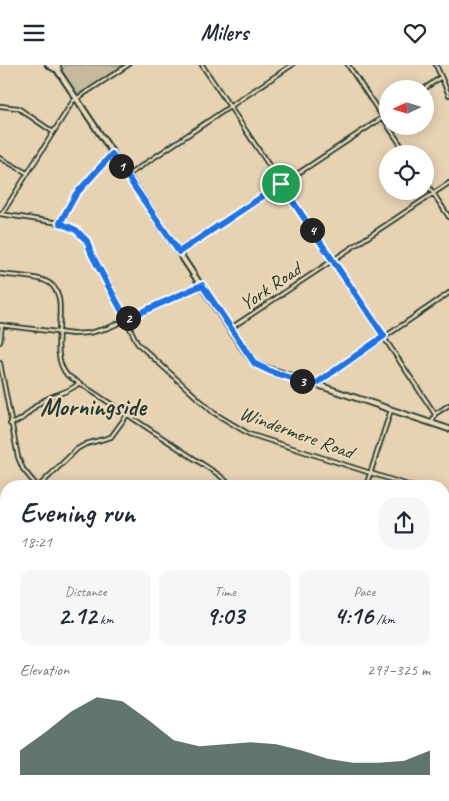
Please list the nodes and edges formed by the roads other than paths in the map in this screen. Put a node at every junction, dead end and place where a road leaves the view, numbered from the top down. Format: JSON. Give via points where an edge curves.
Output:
{"nodes":[{"id":1,"x":48,"y":65,"type":"edge"},
{"id":2,"x":56,"y":65,"type":"edge"},
{"id":3,"x":63,"y":65,"type":"edge"},
{"id":4,"x":128,"y":65,"type":"edge"},
{"id":5,"x":202,"y":65,"type":"edge"},
{"id":6,"x":292,"y":65,"type":"edge"},
{"id":7,"x":348,"y":65,"type":"edge"},
{"id":8,"x":436,"y":65,"type":"edge"},
{"id":9,"x":59,"y":73,"type":"junction"},
{"id":10,"x":441,"y":77,"type":"junction"},
{"id":11,"x":434,"y":82,"type":"edge"},
{"id":12,"x":449,"y":95,"type":"edge"},
{"id":13,"x":76,"y":98,"type":"junction"},
{"id":14,"x":0,"y":106,"type":"edge"},
{"id":15,"x":230,"y":107,"type":"junction"},
{"id":16,"x":379,"y":112,"type":"edge"},
{"id":17,"x":379,"y":119,"type":"edge"},
{"id":18,"x":53,"y":132,"type":"junction"},
{"id":19,"x":112,"y":154,"type":"junction"},
{"id":20,"x":0,"y":158,"type":"edge"},
{"id":21,"x":27,"y":173,"type":"junction"},
{"id":22,"x":128,"y":175,"type":"junction"},
{"id":23,"x":449,"y":183,"type":"edge"},
{"id":24,"x":281,"y":184,"type":"junction"},
{"id":25,"x":434,"y":192,"type":"edge"},
{"id":26,"x":434,"y":194,"type":"edge"},
{"id":27,"x":423,"y":200,"type":"edge"},
{"id":28,"x":1,"y":214,"type":"edge"},
{"id":29,"x":449,"y":217,"type":"edge"},
{"id":30,"x":60,"y":223,"type":"junction"},
{"id":31,"x":179,"y":252,"type":"junction"},
{"id":32,"x":332,"y":261,"type":"junction"},
{"id":33,"x":0,"y":274,"type":"edge"},
{"id":34,"x":202,"y":285,"type":"junction"},
{"id":35,"x":449,"y":293,"type":"edge"},
{"id":36,"x":126,"y":319,"type":"junction"},
{"id":37,"x":1,"y":325,"type":"edge"},
{"id":38,"x":231,"y":330,"type":"junction"},
{"id":39,"x":57,"y":332,"type":"junction"},
{"id":40,"x":384,"y":336,"type":"junction"},
{"id":41,"x":0,"y":342,"type":"edge"},
{"id":42,"x":0,"y":363,"type":"edge"},
{"id":43,"x":79,"y":383,"type":"junction"},
{"id":44,"x":314,"y":385,"type":"junction"},
{"id":45,"x":449,"y":405,"type":"edge"},
{"id":46,"x":390,"y":410,"type":"junction"},
{"id":47,"x":435,"y":414,"type":"junction"},
{"id":48,"x":127,"y":415,"type":"junction"},
{"id":49,"x":432,"y":423,"type":"junction"},
{"id":50,"x":10,"y":424,"type":"junction"},
{"id":51,"x":449,"y":429,"type":"edge"},
{"id":52,"x":370,"y":473,"type":"junction"},
{"id":53,"x":33,"y":480,"type":"edge"},
{"id":54,"x":44,"y":480,"type":"edge"},
{"id":55,"x":227,"y":480,"type":"edge"},
{"id":56,"x":368,"y":480,"type":"edge"},
{"id":57,"x":392,"y":480,"type":"edge"}],
"edges":[{"from":1,"to":9,"type":"main road"},
{"from":2,"to":9,"type":"main road"},
{"from":3,"to":9,"type":"main road"},
{"from":4,"to":13,"type":"street"},
{"from":5,"to":15,"type":"street"},
{"from":6,"to":15,"type":"street"},
{"from":7,"to":16,"type":"street"},
{"from":8,"to":10,"type":"street"},
{"from":9,"to":13,"type":"main road"},
{"from":10,"to":11,"type":"street"},
{"from":10,"to":12,"type":"street"},
{"from":13,"to":18,"type":"street"},
{"from":13,"to":19,"type":"main road"},
{"from":14,"to":18,"type":"street","via":[[18,108]]},
{"from":15,"to":22,"type":"street"},
{"from":15,"to":24,"type":"street"},
{"from":17,"to":24,"type":"street"},
{"from":18,"to":21,"type":"street"},
{"from":19,"to":22,"type":"main road"},
{"from":19,"to":30,"type":"street","via":[[76,194]]},
{"from":20,"to":21,"type":"street"},
{"from":21,"to":28,"type":"street"},
{"from":22,"to":31,"type":"main road"},
{"from":23,"to":25,"type":"street","name":"York Road"},
{"from":24,"to":31,"type":"street"},
{"from":24,"to":32,"type":"street"},
{"from":26,"to":29,"type":"street"},
{"from":27,"to":32,"type":"street","name":"York Road"},
{"from":28,"to":30,"type":"street","name":"Windermere Road"},
{"from":30,"to":36,"type":"street","name":"Windermere Road","via":[[76,230],[87,241]]},
{"from":31,"to":34,"type":"main road"},
{"from":32,"to":38,"type":"street","name":"York Road"},
{"from":32,"to":40,"type":"street"},
{"from":33,"to":39,"type":"street","via":[[43,280],[54,288],[61,304]]},
{"from":34,"to":36,"type":"street"},
{"from":34,"to":38,"type":"main road"},
{"from":35,"to":40,"type":"street"},
{"from":36,"to":39,"type":"street","via":[[89,333]]},
{"from":36,"to":52,"type":"street","name":"Windermere Road","via":[[144,351],[222,418],[249,433]]},
{"from":37,"to":39,"type":"street"},
{"from":37,"to":41,"type":"street"},
{"from":38,"to":44,"type":"main road","via":[[259,366]]},
{"from":39,"to":43,"type":"street","via":[[60,364],[67,375]]},
{"from":40,"to":44,"type":"street"},
{"from":40,"to":47,"type":"street"},
{"from":42,"to":50,"type":"street"},
{"from":43,"to":48,"type":"street"},
{"from":43,"to":50,"type":"street","via":[[69,392],[42,401],[24,418]]},
{"from":44,"to":46,"type":"main road"},
{"from":45,"to":47,"type":"street"},
{"from":46,"to":49,"type":"main road"},
{"from":46,"to":52,"type":"street"},
{"from":47,"to":49,"type":"street"},
{"from":48,"to":54,"type":"street","via":[[112,437],[77,449]]},
{"from":48,"to":55,"type":"street"},
{"from":49,"to":51,"type":"main road"},
{"from":50,"to":53,"type":"street","via":[[23,469]]},
{"from":52,"to":56,"type":"street"},
{"from":52,"to":57,"type":"street","name":"Windermere Road"}]}
